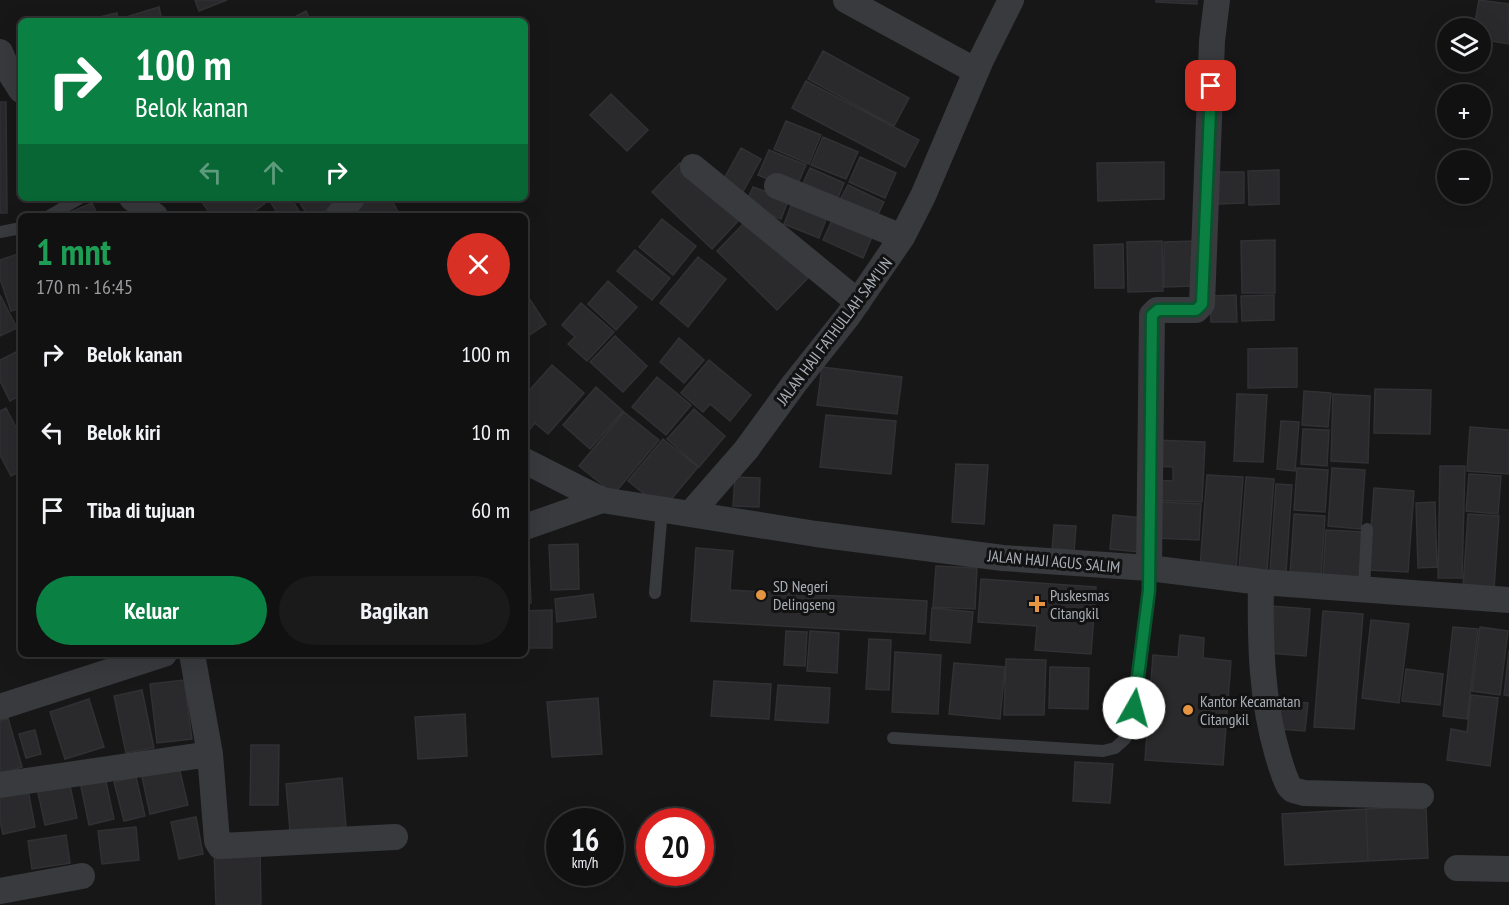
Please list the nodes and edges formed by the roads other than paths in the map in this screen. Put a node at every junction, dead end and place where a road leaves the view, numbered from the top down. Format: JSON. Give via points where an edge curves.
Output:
{"nodes":[{"id":1,"x":846,"y":0,"type":"edge"},
{"id":2,"x":1011,"y":0,"type":"edge"},
{"id":3,"x":1217,"y":0,"type":"edge"},
{"id":4,"x":0,"y":52,"type":"edge"},
{"id":5,"x":976,"y":71,"type":"junction"},
{"id":6,"x":18,"y":85,"type":"edge"},
{"id":7,"x":693,"y":167,"type":"dead end"},
{"id":8,"x":777,"y":186,"type":"dead end"},
{"id":9,"x":75,"y":201,"type":"edge"},
{"id":10,"x":136,"y":201,"type":"edge"},
{"id":11,"x":350,"y":201,"type":"edge"},
{"id":12,"x":54,"y":213,"type":"edge"},
{"id":13,"x":151,"y":213,"type":"edge"},
{"id":14,"x":340,"y":213,"type":"edge"},
{"id":15,"x":18,"y":229,"type":"edge"},
{"id":16,"x":0,"y":232,"type":"edge"},
{"id":17,"x":902,"y":237,"type":"junction"},
{"id":18,"x":858,"y":302,"type":"junction"},
{"id":19,"x":528,"y":463,"type":"edge"},
{"id":20,"x":602,"y":500,"type":"junction"},
{"id":21,"x":662,"y":509,"type":"junction"},
{"id":22,"x":690,"y":514,"type":"junction"},
{"id":23,"x":528,"y":526,"type":"edge"},
{"id":24,"x":1367,"y":529,"type":"dead end"},
{"id":25,"x":1149,"y":568,"type":"junction"},
{"id":26,"x":1261,"y":582,"type":"junction"},
{"id":27,"x":1364,"y":590,"type":"junction"},
{"id":28,"x":654,"y":593,"type":"dead end"},
{"id":29,"x":1509,"y":600,"type":"edge"},
{"id":30,"x":155,"y":657,"type":"edge"},
{"id":31,"x":193,"y":657,"type":"edge"},
{"id":32,"x":0,"y":707,"type":"edge"},
{"id":33,"x":893,"y":738,"type":"dead end"},
{"id":34,"x":210,"y":754,"type":"junction"},
{"id":35,"x":0,"y":785,"type":"edge"},
{"id":36,"x":1421,"y":796,"type":"dead end"},
{"id":37,"x":395,"y":837,"type":"dead end"},
{"id":38,"x":1457,"y":868,"type":"dead end"},
{"id":39,"x":1509,"y":869,"type":"edge"},
{"id":40,"x":82,"y":876,"type":"dead end"},
{"id":41,"x":0,"y":891,"type":"edge"}],
"edges":[{"from":1,"to":5,"type":"street"},
{"from":2,"to":5,"type":"street","name":"JALAN HAJI FATHULLAH SAM'UN"},
{"from":3,"to":25,"type":"street","via":[[1212,40],[1202,304],[1196,310],[1158,310],[1152,315]]},
{"from":4,"to":6,"type":"street"},
{"from":5,"to":17,"type":"street","name":"JALAN HAJI FATHULLAH SAM'UN"},
{"from":7,"to":18,"type":"street"},
{"from":8,"to":17,"type":"street"},
{"from":9,"to":12,"type":"lane"},
{"from":10,"to":13,"type":"street"},
{"from":11,"to":14,"type":"street"},
{"from":15,"to":16,"type":"lane"},
{"from":17,"to":18,"type":"street","name":"JALAN HAJI FATHULLAH SAM'UN"},
{"from":18,"to":22,"type":"street","name":"JALAN HAJI FATHULLAH SAM'UN","via":[[746,450]]},
{"from":19,"to":20,"type":"street"},
{"from":20,"to":21,"type":"street","name":"JALAN HAJI AGUS SALIM"},
{"from":20,"to":23,"type":"street"},
{"from":21,"to":22,"type":"street","name":"JALAN HAJI AGUS SALIM"},
{"from":21,"to":28,"type":"lane"},
{"from":22,"to":25,"type":"street","name":"JALAN HAJI AGUS SALIM","via":[[1003,558]]},
{"from":24,"to":27,"type":"lane"},
{"from":25,"to":26,"type":"street","name":"JALAN HAJI AGUS SALIM"},
{"from":25,"to":33,"type":"lane","via":[[1134,708],[1125,739],[1115,748],[1103,751]]},
{"from":26,"to":27,"type":"street","name":"JALAN HAJI AGUS SALIM"},
{"from":26,"to":36,"type":"street","via":[[1264,696],[1289,786],[1304,793]]},
{"from":27,"to":29,"type":"street","name":"JALAN HAJI AGUS SALIM"},
{"from":30,"to":32,"type":"street"},
{"from":31,"to":34,"type":"street"},
{"from":34,"to":35,"type":"street"},
{"from":34,"to":37,"type":"street","via":[[220,846]]},
{"from":38,"to":39,"type":"street"},
{"from":40,"to":41,"type":"street"}]}
